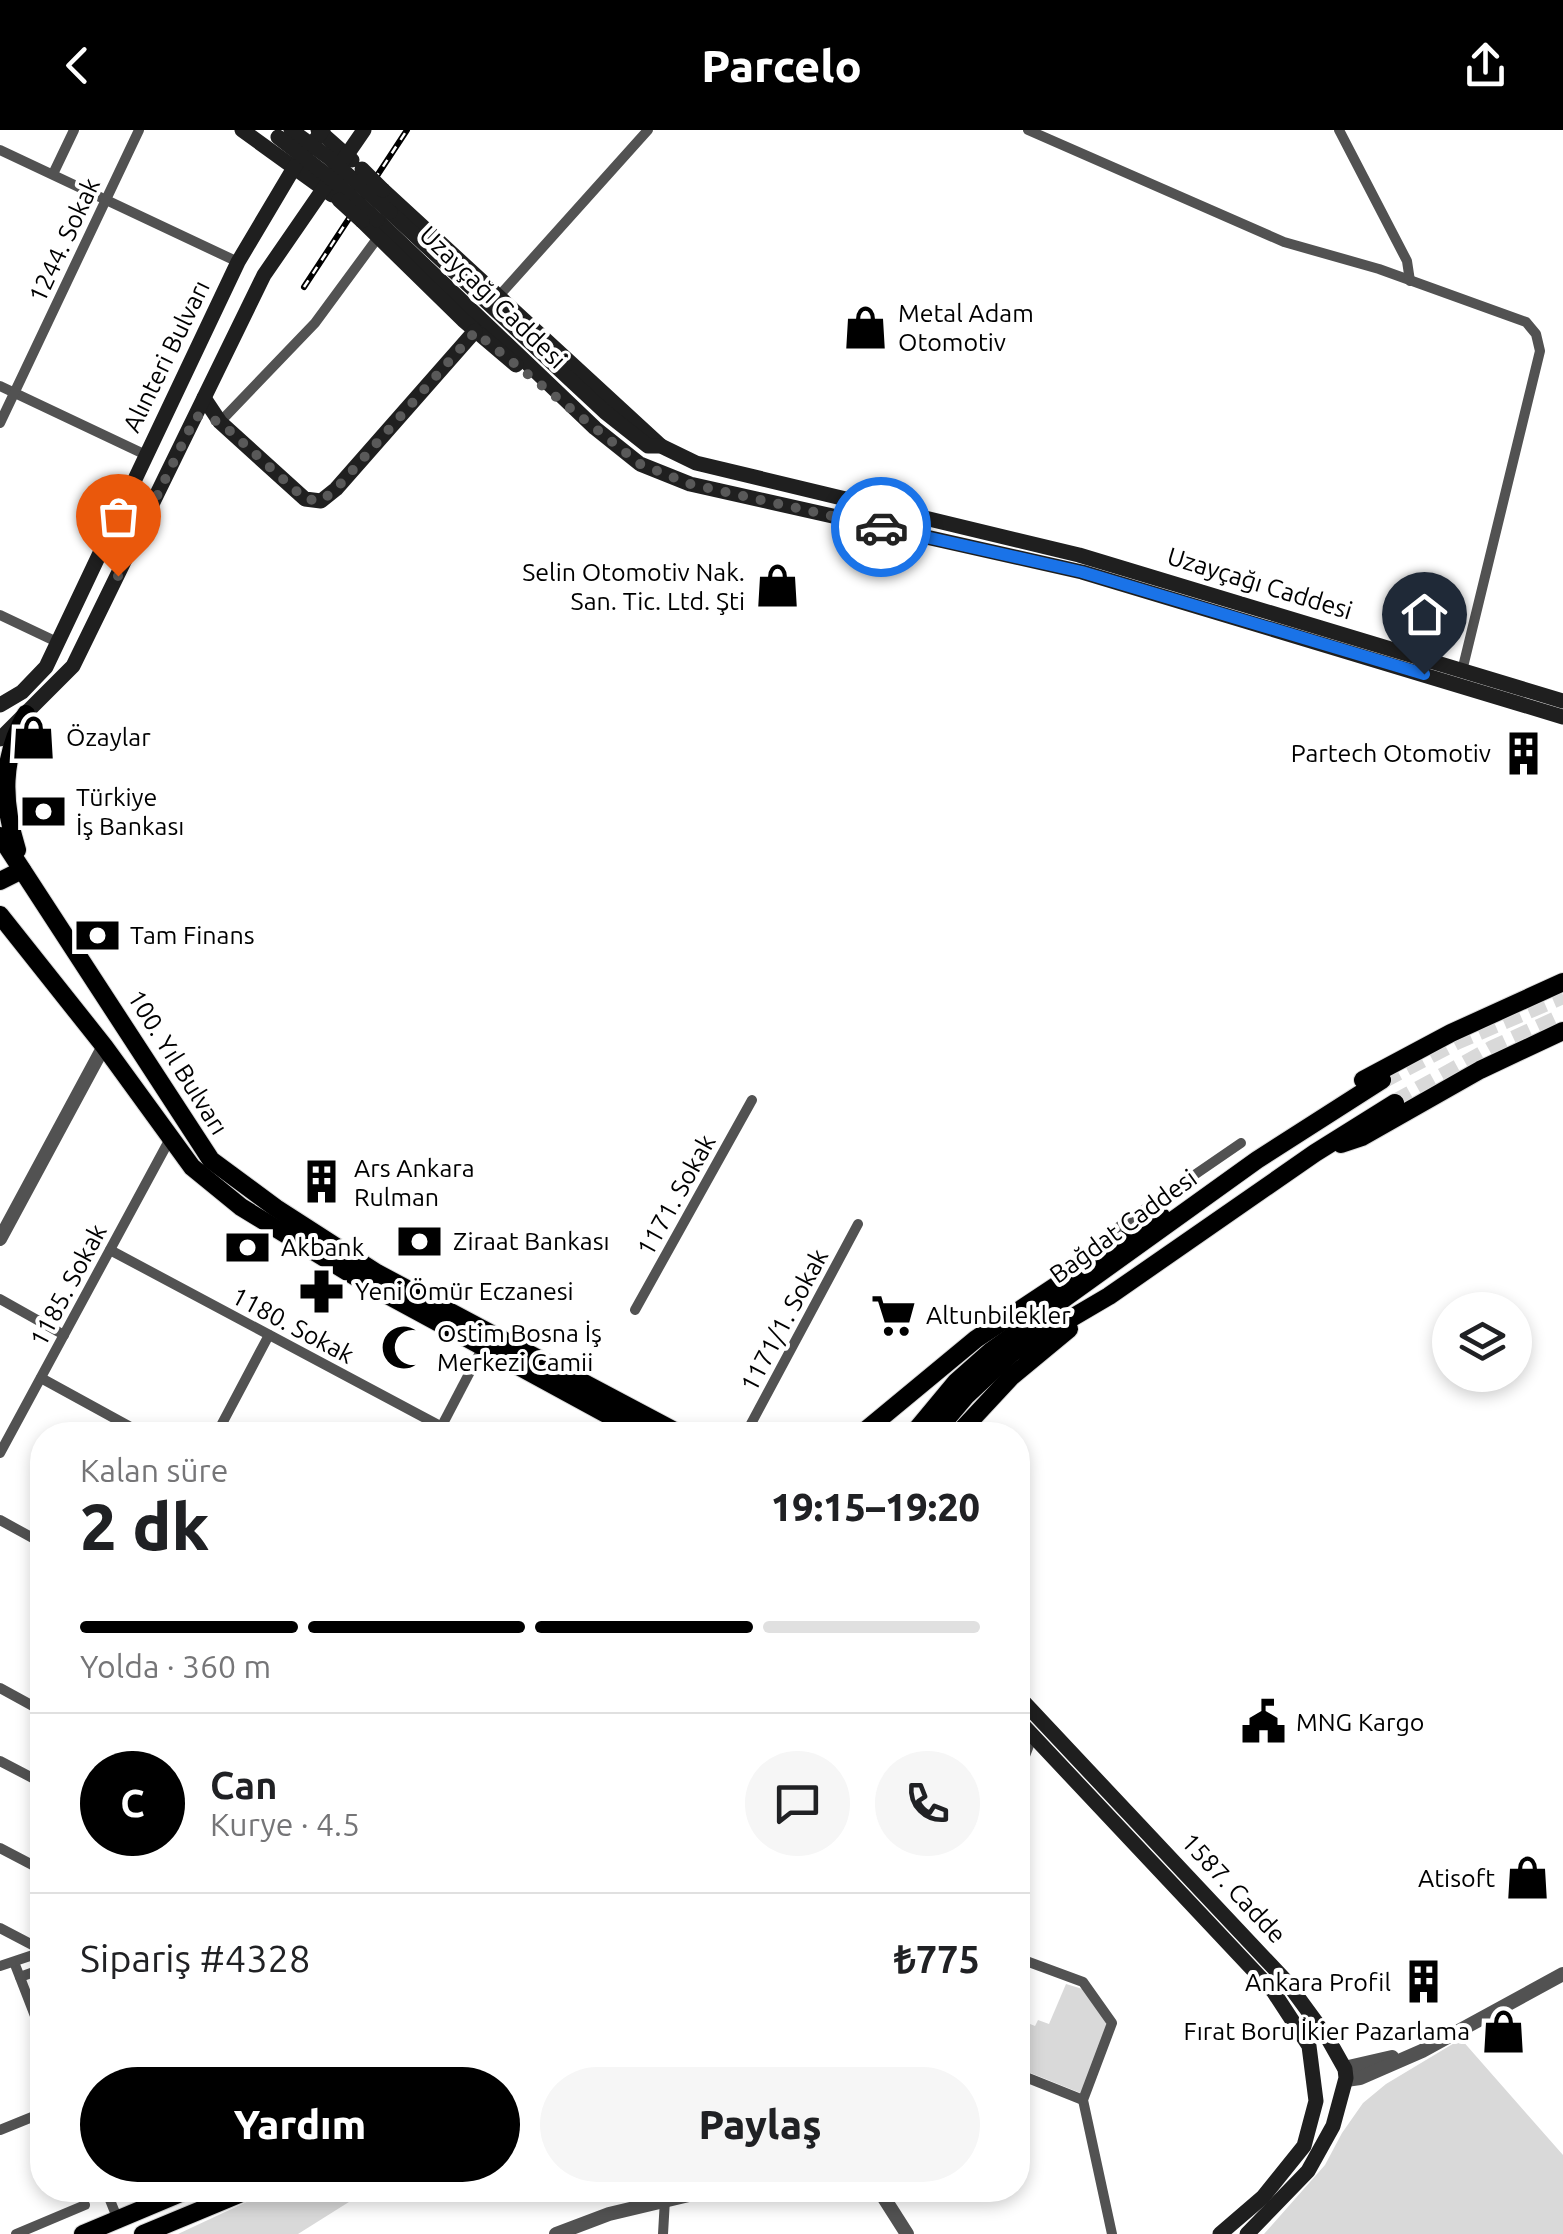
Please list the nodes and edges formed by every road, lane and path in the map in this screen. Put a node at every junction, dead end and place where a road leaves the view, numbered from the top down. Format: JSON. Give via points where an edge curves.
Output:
{"nodes":[{"id":1,"x":74,"y":130,"type":"edge"},
{"id":2,"x":139,"y":130,"type":"edge"},
{"id":3,"x":242,"y":130,"type":"edge"},
{"id":4,"x":364,"y":130,"type":"edge"},
{"id":5,"x":648,"y":130,"type":"edge"},
{"id":6,"x":1028,"y":130,"type":"edge"},
{"id":7,"x":1339,"y":130,"type":"edge"},
{"id":8,"x":320,"y":131,"type":"edge"},
{"id":9,"x":278,"y":132,"type":"edge"},
{"id":10,"x":0,"y":150,"type":"edge"},
{"id":11,"x":348,"y":156,"type":"junction"},
{"id":12,"x":295,"y":166,"type":"junction"},
{"id":13,"x":53,"y":174,"type":"junction"},
{"id":14,"x":324,"y":188,"type":"junction"},
{"id":15,"x":106,"y":200,"type":"junction"},
{"id":16,"x":377,"y":222,"type":"junction"},
{"id":17,"x":238,"y":262,"type":"junction"},
{"id":18,"x":1410,"y":281,"type":"junction"},
{"id":19,"x":498,"y":297,"type":"junction"},
{"id":20,"x":475,"y":332,"type":"junction"},
{"id":21,"x":0,"y":386,"type":"edge"},
{"id":22,"x":14,"y":392,"type":"junction"},
{"id":23,"x":204,"y":398,"type":"junction"},
{"id":24,"x":572,"y":408,"type":"junction"},
{"id":25,"x":196,"y":416,"type":"junction"},
{"id":26,"x":0,"y":422,"type":"edge"},
{"id":27,"x":220,"y":422,"type":"junction"},
{"id":28,"x":661,"y":446,"type":"junction"},
{"id":29,"x":146,"y":456,"type":"junction"},
{"id":30,"x":0,"y":615,"type":"edge"},
{"id":31,"x":57,"y":642,"type":"junction"},
{"id":32,"x":1462,"y":671,"type":"junction"},
{"id":33,"x":1563,"y":701,"type":"edge"},
{"id":34,"x":0,"y":705,"type":"edge"},
{"id":35,"x":26,"y":714,"type":"junction"},
{"id":36,"x":1563,"y":717,"type":"edge"},
{"id":37,"x":0,"y":739,"type":"edge"},
{"id":38,"x":0,"y":836,"type":"edge"},
{"id":39,"x":22,"y":870,"type":"junction"},
{"id":40,"x":0,"y":881,"type":"edge"},
{"id":41,"x":0,"y":915,"type":"edge"},
{"id":42,"x":1563,"y":982,"type":"edge"},
{"id":43,"x":1563,"y":1031,"type":"edge"},
{"id":44,"x":104,"y":1046,"type":"junction"},
{"id":45,"x":1382,"y":1080,"type":"tunnel mouth"},
{"id":46,"x":752,"y":1100,"type":"dead end"},
{"id":47,"x":1395,"y":1103,"type":"tunnel mouth"},
{"id":48,"x":1308,"y":1125,"type":"junction"},
{"id":49,"x":172,"y":1137,"type":"junction"},
{"id":50,"x":1241,"y":1143,"type":"dead end"},
{"id":51,"x":1321,"y":1150,"type":"junction"},
{"id":52,"x":1257,"y":1160,"type":"junction"},
{"id":53,"x":858,"y":1224,"type":"dead end"},
{"id":54,"x":1116,"y":1228,"type":"dead end"},
{"id":55,"x":0,"y":1239,"type":"edge"},
{"id":56,"x":110,"y":1250,"type":"junction"},
{"id":57,"x":1110,"y":1296,"type":"junction"},
{"id":58,"x":0,"y":1299,"type":"edge"},
{"id":59,"x":635,"y":1310,"type":"dead end"},
{"id":60,"x":1064,"y":1311,"type":"junction"},
{"id":61,"x":64,"y":1335,"type":"junction"},
{"id":62,"x":269,"y":1335,"type":"junction"},
{"id":63,"x":483,"y":1347,"type":"junction"},
{"id":64,"x":41,"y":1378,"type":"junction"},
{"id":65,"x":121,"y":1422,"type":"edge"},
{"id":66,"x":223,"y":1422,"type":"edge"},
{"id":67,"x":423,"y":1422,"type":"edge"},
{"id":68,"x":444,"y":1422,"type":"edge"},
{"id":69,"x":621,"y":1422,"type":"edge"},
{"id":70,"x":657,"y":1422,"type":"edge"},
{"id":71,"x":753,"y":1422,"type":"edge"},
{"id":72,"x":878,"y":1422,"type":"edge"},
{"id":73,"x":923,"y":1422,"type":"edge"},
{"id":74,"x":944,"y":1422,"type":"edge"},
{"id":75,"x":970,"y":1422,"type":"edge"},
{"id":76,"x":0,"y":1453,"type":"edge"},
{"id":77,"x":0,"y":1520,"type":"edge"},
{"id":78,"x":30,"y":1537,"type":"edge"},
{"id":79,"x":0,"y":1688,"type":"edge"},
{"id":80,"x":30,"y":1704,"type":"edge"},
{"id":81,"x":1030,"y":1709,"type":"edge"},
{"id":82,"x":1030,"y":1732,"type":"edge"},
{"id":83,"x":1033,"y":1735,"type":"junction"},
{"id":84,"x":1030,"y":1743,"type":"edge"},
{"id":85,"x":0,"y":1761,"type":"edge"},
{"id":86,"x":30,"y":1777,"type":"edge"},
{"id":87,"x":0,"y":1848,"type":"edge"},
{"id":88,"x":30,"y":1864,"type":"edge"},
{"id":89,"x":0,"y":1928,"type":"edge"},
{"id":90,"x":30,"y":1944,"type":"edge"},
{"id":91,"x":30,"y":1956,"type":"edge"},
{"id":92,"x":14,"y":1962,"type":"junction"},
{"id":93,"x":1030,"y":1962,"type":"edge"},
{"id":94,"x":0,"y":1966,"type":"edge"},
{"id":95,"x":30,"y":1973,"type":"edge"},
{"id":96,"x":1563,"y":1974,"type":"edge"},
{"id":97,"x":20,"y":1977,"type":"junction"},
{"id":98,"x":30,"y":2003,"type":"edge"},
{"id":99,"x":1344,"y":2073,"type":"junction"},
{"id":100,"x":1030,"y":2079,"type":"edge"},
{"id":101,"x":1315,"y":2080,"type":"junction"},
{"id":102,"x":1083,"y":2100,"type":"junction"},
{"id":103,"x":30,"y":2118,"type":"edge"},
{"id":104,"x":0,"y":2130,"type":"edge"},
{"id":105,"x":111,"y":2202,"type":"edge"},
{"id":106,"x":160,"y":2202,"type":"edge"},
{"id":107,"x":220,"y":2202,"type":"edge"},
{"id":108,"x":642,"y":2202,"type":"edge"},
{"id":109,"x":664,"y":2202,"type":"edge"},
{"id":110,"x":887,"y":2202,"type":"edge"},
{"id":111,"x":85,"y":2205,"type":"dead end"},
{"id":112,"x":118,"y":2220,"type":"junction"},
{"id":113,"x":16,"y":2234,"type":"edge"},
{"id":114,"x":83,"y":2234,"type":"edge"},
{"id":115,"x":143,"y":2234,"type":"edge"},
{"id":116,"x":556,"y":2234,"type":"edge"},
{"id":117,"x":663,"y":2234,"type":"edge"},
{"id":118,"x":907,"y":2234,"type":"edge"},
{"id":119,"x":1112,"y":2234,"type":"edge"},
{"id":120,"x":1220,"y":2234,"type":"edge"},
{"id":121,"x":1247,"y":2234,"type":"edge"}],
"edges":[{"from":1,"to":13,"type":"street"},
{"from":2,"to":15,"type":"street","name":"1244. Sokak"},
{"from":3,"to":12,"type":"main road"},
{"from":4,"to":11,"type":"main road"},
{"from":5,"to":19,"type":"street"},
{"from":6,"to":18,"type":"street","via":[[1284,242]]},
{"from":7,"to":18,"type":"street","via":[[1407,261]]},
{"from":8,"to":11,"type":"main road"},
{"from":8,"to":12,"type":"main road","name":"Alınteri Bulvarı"},
{"from":9,"to":16,"type":"main road","name":"Uzayçağı Caddesi","bridge":true},
{"from":10,"to":13,"type":"street"},
{"from":11,"to":14,"type":"main road"},
{"from":11,"to":19,"type":"main road","bridge":true},
{"from":12,"to":14,"type":"main road"},
{"from":12,"to":17,"type":"main road","name":"Alınteri Bulvarı"},
{"from":13,"to":15,"type":"street"},
{"from":14,"to":16,"type":"main road","bridge":true},
{"from":14,"to":23,"type":"main road","via":[[264,275]]},
{"from":15,"to":17,"type":"street"},
{"from":15,"to":22,"type":"street","name":"1244. Sokak"},
{"from":16,"to":20,"type":"main road"},
{"from":16,"to":24,"type":"main road","name":"Uzayçağı Caddesi"},
{"from":16,"to":27,"type":"street","via":[[315,323]]},
{"from":16,"to":28,"type":"main road","name":"Uzayçağı Caddesi","via":[[604,412],[648,446]]},
{"from":17,"to":29,"type":"main road","name":"Alınteri Bulvarı"},
{"from":18,"to":32,"type":"street","via":[[1526,322],[1540,345]]},
{"from":19,"to":28,"type":"main road"},
{"from":20,"to":24,"type":"main road"},
{"from":20,"to":27,"type":"main road","name":"Uzayçağı Caddesi","via":[[321,501],[305,499]]},
{"from":21,"to":22,"type":"street"},
{"from":22,"to":26,"type":"street","name":"1244. Sokak"},
{"from":22,"to":29,"type":"street"},
{"from":23,"to":25,"type":"main road"},
{"from":23,"to":27,"type":"main road","name":"Uzayçağı Caddesi"},
{"from":24,"to":36,"type":"main road","name":"Uzayçağı Caddesi","via":[[640,464],[690,484],[1082,572]]},
{"from":25,"to":27,"type":"main road","name":"Uzayçağı Caddesi"},
{"from":25,"to":35,"type":"main road","via":[[73,666]]},
{"from":28,"to":32,"type":"main road","name":"Uzayçağı Caddesi","via":[[696,463],[1079,555]]},
{"from":29,"to":31,"type":"main road","name":"Alınteri Bulvarı"},
{"from":30,"to":31,"type":"street"},
{"from":31,"to":34,"type":"main road","name":"Alınteri Bulvarı","via":[[46,667]]},
{"from":32,"to":33,"type":"main road","name":"Uzayçağı Caddesi"},
{"from":35,"to":37,"type":"main road"},
{"from":35,"to":39,"type":"main road","via":[[7,760],[4,790]]},
{"from":38,"to":39,"type":"main road","name":"100. Yıl Bulvarı"},
{"from":39,"to":40,"type":"main road"},
{"from":39,"to":70,"type":"main road","name":"100. Yıl Bulvarı","via":[[211,1160],[376,1273]]},
{"from":41,"to":44,"type":"main road","name":"100. Yıl Bulvarı"},
{"from":42,"to":48,"type":"main road","via":[[1377,1071]]},
{"from":43,"to":51,"type":"main road","via":[[1362,1138]]},
{"from":44,"to":49,"type":"main road","name":"100. Yıl Bulvarı"},
{"from":44,"to":55,"type":"street"},
{"from":45,"to":48,"type":"main road","name":"Bağdat Caddesi"},
{"from":46,"to":59,"type":"street","name":"1171. Sokak"},
{"from":47,"to":51,"type":"main road","name":"Bağdat Caddesi"},
{"from":48,"to":52,"type":"main road","name":"Bağdat Caddesi"},
{"from":49,"to":56,"type":"street","name":"1185. Sokak"},
{"from":49,"to":63,"type":"main road","name":"100. Yıl Bulvarı","via":[[192,1168],[241,1207]]},
{"from":50,"to":54,"type":"street"},
{"from":51,"to":57,"type":"main road","name":"Bağdat Caddesi"},
{"from":52,"to":60,"type":"main road","name":"Bağdat Caddesi"},
{"from":52,"to":72,"type":"main road","via":[[1124,1239],[976,1340]]},
{"from":53,"to":71,"type":"street","name":"1171/1. Sokak"},
{"from":56,"to":61,"type":"street","name":"1185. Sokak"},
{"from":56,"to":62,"type":"street","name":"1180. Sokak"},
{"from":57,"to":60,"type":"main road","name":"Bağdat Caddesi"},
{"from":57,"to":75,"type":"main road","via":[[1011,1377]]},
{"from":58,"to":61,"type":"street"},
{"from":60,"to":73,"type":"main road","name":"Bağdat Caddesi","via":[[980,1361]]},
{"from":60,"to":74,"type":"main road","name":"Bağdat Caddesi"},
{"from":61,"to":64,"type":"street","name":"1185. Sokak"},
{"from":62,"to":66,"type":"street"},
{"from":62,"to":67,"type":"street","name":"1180. Sokak"},
{"from":63,"to":68,"type":"street"},
{"from":63,"to":69,"type":"main road","name":"100. Yıl Bulvarı"},
{"from":64,"to":65,"type":"street"},
{"from":64,"to":76,"type":"street","name":"1185. Sokak"},
{"from":77,"to":78,"type":"street"},
{"from":79,"to":80,"type":"street"},
{"from":81,"to":99,"type":"main road","name":"1587. Cadde","via":[[1286,1982],[1314,2016]]},
{"from":82,"to":83,"type":"main road","name":"1587. Cadde"},
{"from":83,"to":84,"type":"street"},
{"from":83,"to":101,"type":"main road","name":"1587. Cadde","via":[[1274,1992],[1309,2046]]},
{"from":85,"to":86,"type":"street"},
{"from":87,"to":88,"type":"street"},
{"from":89,"to":90,"type":"street"},
{"from":91,"to":92,"type":"street"},
{"from":92,"to":94,"type":"street"},
{"from":92,"to":97,"type":"street"},
{"from":93,"to":102,"type":"street","via":[[1083,1982],[1112,2023]]},
{"from":95,"to":97,"type":"street"},
{"from":96,"to":99,"type":"street","via":[[1422,2050],[1360,2078]]},
{"from":97,"to":98,"type":"street"},
{"from":99,"to":101,"type":"main road","via":[[1334,2092]]},
{"from":99,"to":101,"type":"main road","via":[[1325,2060]]},
{"from":99,"to":121,"type":"main road","via":[[1333,2126],[1314,2161]]},
{"from":100,"to":102,"type":"street"},
{"from":101,"to":120,"type":"main road","name":"1587. Cadde","via":[[1313,2120],[1297,2158]]},
{"from":102,"to":119,"type":"street"},
{"from":103,"to":104,"type":"street"},
{"from":105,"to":112,"type":"street"},
{"from":106,"to":112,"type":"main road"},
{"from":107,"to":115,"type":"main road"},
{"from":108,"to":116,"type":"street"},
{"from":109,"to":117,"type":"street"},
{"from":110,"to":118,"type":"street"},
{"from":111,"to":113,"type":"street"},
{"from":112,"to":114,"type":"main road"}]}
